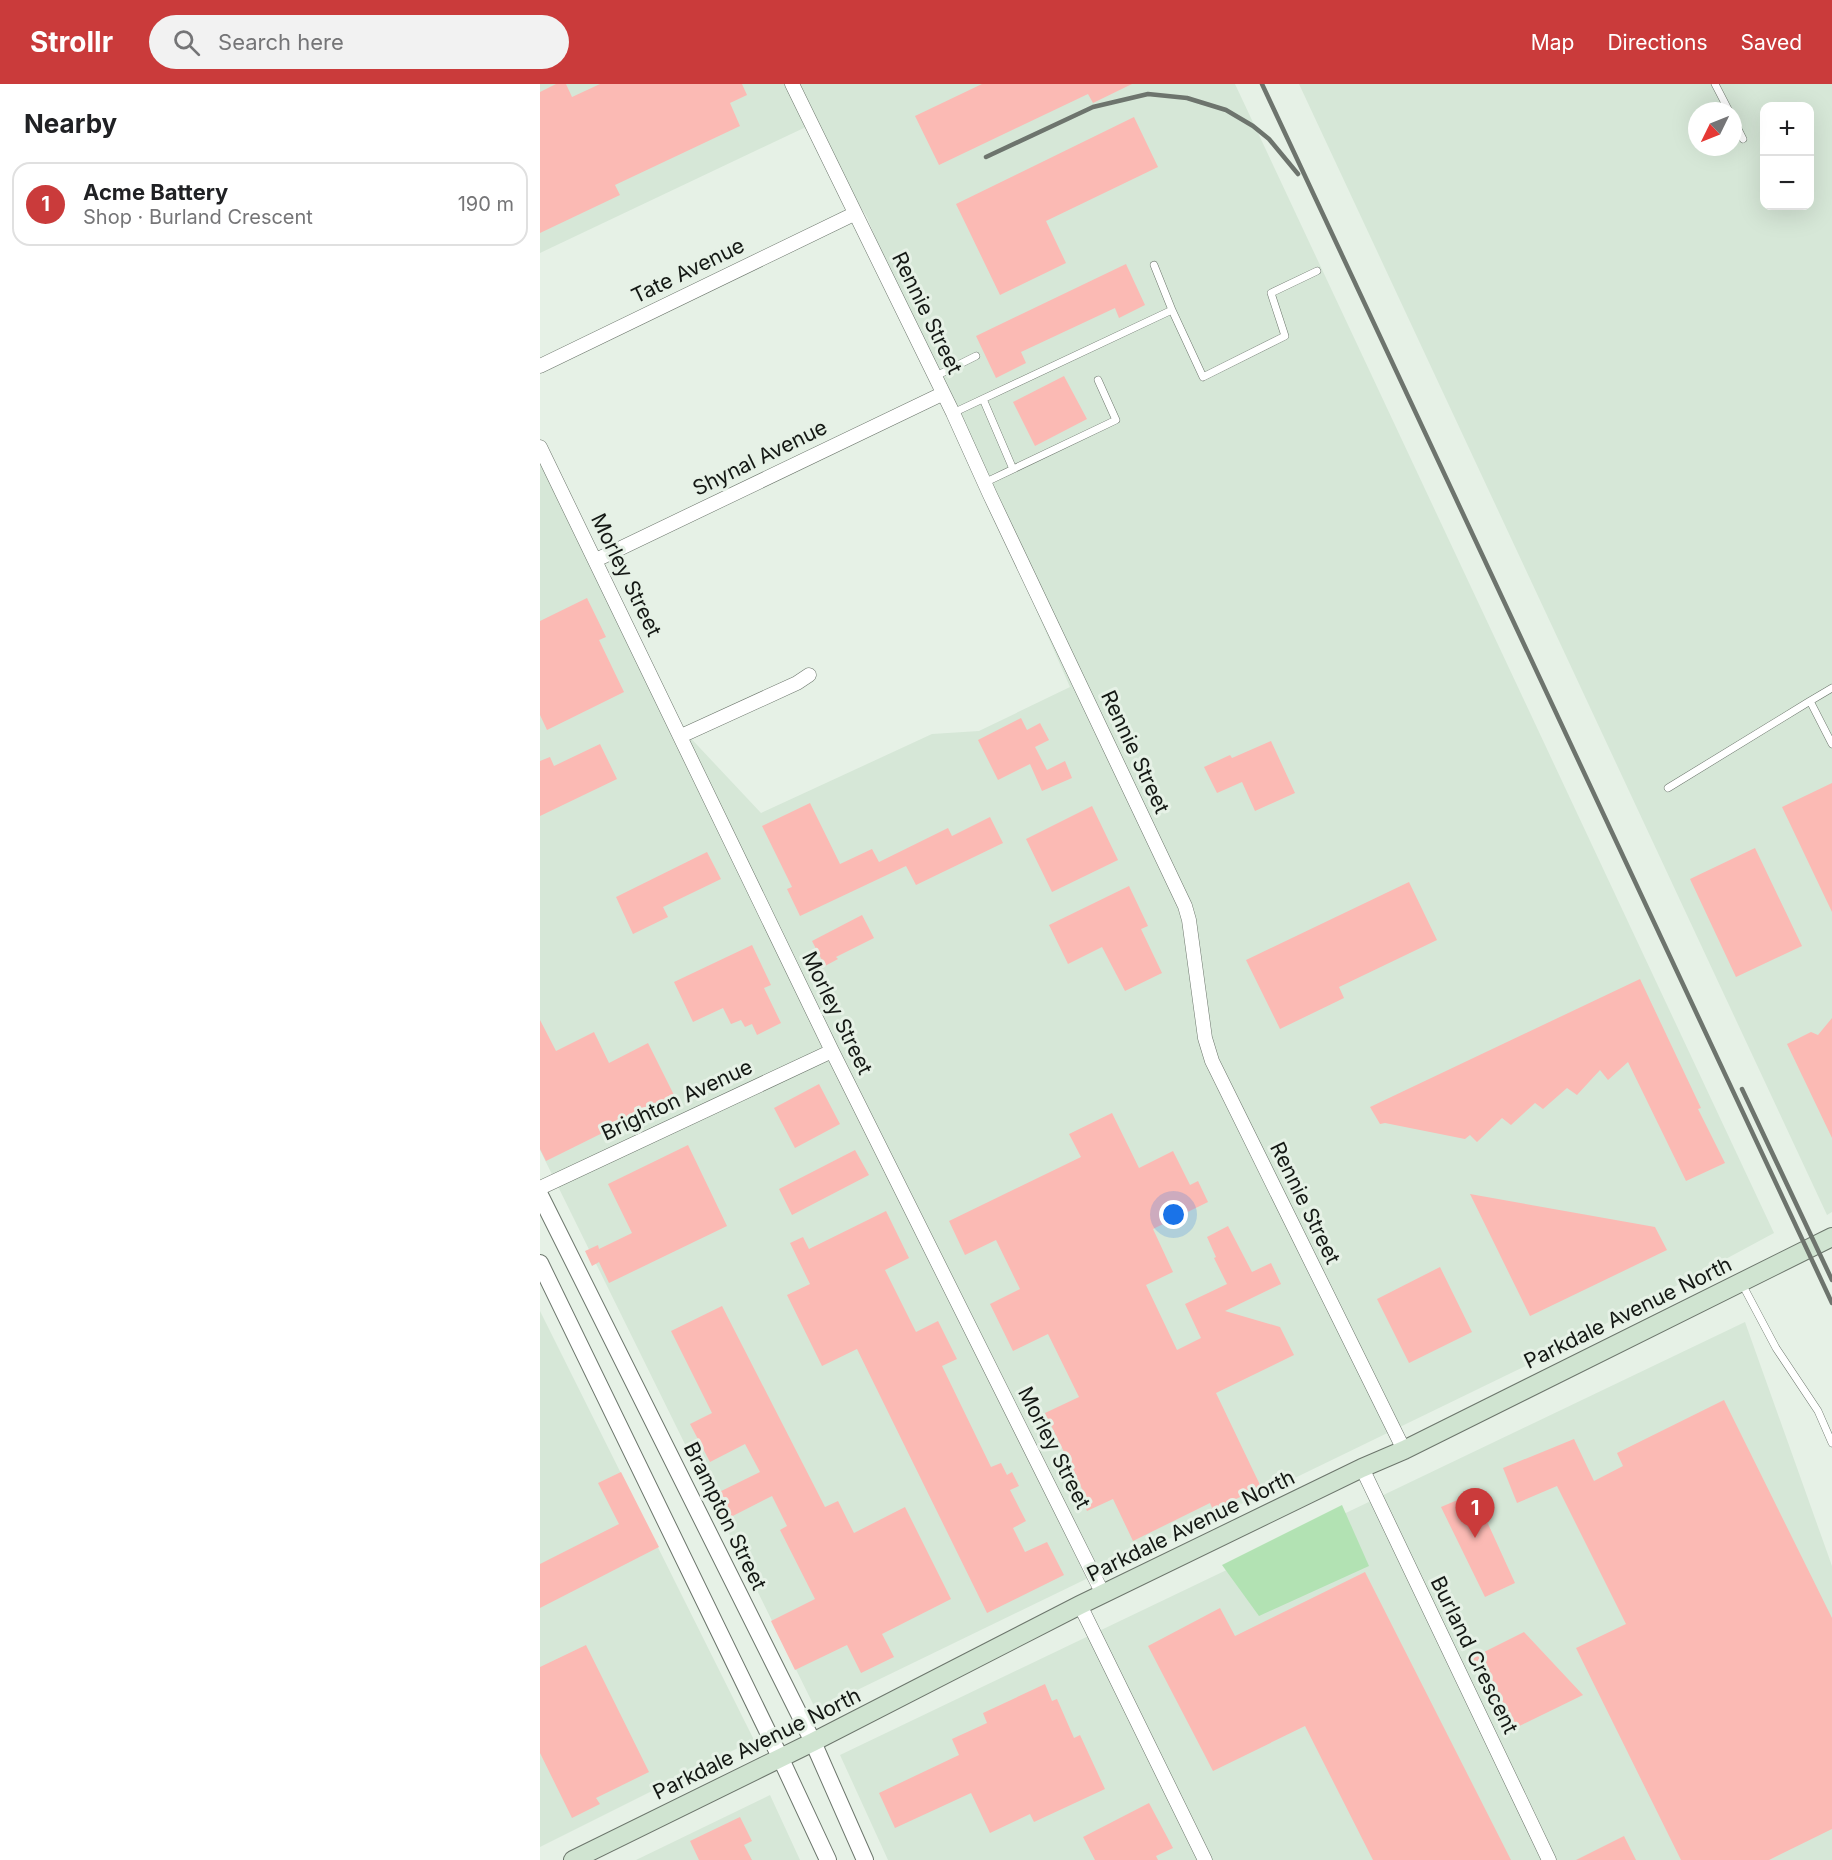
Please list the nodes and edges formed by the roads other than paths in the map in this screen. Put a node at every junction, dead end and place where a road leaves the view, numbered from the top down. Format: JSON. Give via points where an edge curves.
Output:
{"nodes":[{"id":1,"x":792,"y":84,"type":"edge"},
{"id":2,"x":1715,"y":84,"type":"edge"},
{"id":3,"x":1724,"y":102,"type":"edge"},
{"id":4,"x":854,"y":214,"type":"junction"},
{"id":5,"x":1154,"y":265,"type":"dead end"},
{"id":6,"x":1317,"y":271,"type":"dead end"},
{"id":7,"x":1172,"y":310,"type":"junction"},
{"id":8,"x":976,"y":356,"type":"dead end"},
{"id":9,"x":540,"y":366,"type":"edge"},
{"id":10,"x":934,"y":377,"type":"junction"},
{"id":11,"x":1098,"y":380,"type":"dead end"},
{"id":12,"x":942,"y":394,"type":"junction"},
{"id":13,"x":982,"y":399,"type":"junction"},
{"id":14,"x":953,"y":413,"type":"junction"},
{"id":15,"x":540,"y":447,"type":"edge"},
{"id":16,"x":1013,"y":469,"type":"junction"},
{"id":17,"x":984,"y":483,"type":"junction"},
{"id":18,"x":596,"y":560,"type":"junction"},
{"id":19,"x":809,"y":675,"type":"dead end"},
{"id":20,"x":1832,"y":688,"type":"edge"},
{"id":21,"x":1810,"y":701,"type":"junction"},
{"id":22,"x":681,"y":736,"type":"junction"},
{"id":23,"x":1832,"y":744,"type":"edge"},
{"id":24,"x":1668,"y":788,"type":"dead end"},
{"id":25,"x":832,"y":1051,"type":"junction"},
{"id":26,"x":540,"y":1188,"type":"edge"},
{"id":27,"x":540,"y":1195,"type":"edge"},
{"id":28,"x":1832,"y":1237,"type":"edge"},
{"id":29,"x":540,"y":1263,"type":"edge"},
{"id":30,"x":1741,"y":1282,"type":"junction"},
{"id":31,"x":1832,"y":1443,"type":"edge"},
{"id":32,"x":1404,"y":1450,"type":"junction"},
{"id":33,"x":1362,"y":1468,"type":"junction"},
{"id":34,"x":1103,"y":1594,"type":"junction"},
{"id":35,"x":1080,"y":1605,"type":"junction"},
{"id":36,"x":813,"y":1742,"type":"junction"},
{"id":37,"x":780,"y":1757,"type":"junction"},
{"id":38,"x":573,"y":1860,"type":"edge"},
{"id":39,"x":828,"y":1860,"type":"edge"},
{"id":40,"x":865,"y":1860,"type":"edge"},
{"id":41,"x":1205,"y":1860,"type":"edge"},
{"id":42,"x":1549,"y":1860,"type":"edge"}],
"edges":[{"from":1,"to":4,"type":"street","name":"Rennie Street"},
{"from":2,"to":3,"type":"lane"},
{"from":4,"to":9,"type":"street","name":"Tate Avenue"},
{"from":4,"to":10,"type":"street","name":"Rennie Street"},
{"from":5,"to":7,"type":"lane"},
{"from":6,"to":7,"type":"lane","via":[[1271,293],[1285,336],[1203,377]]},
{"from":7,"to":13,"type":"lane"},
{"from":8,"to":10,"type":"lane"},
{"from":10,"to":12,"type":"street","name":"Rennie Street"},
{"from":11,"to":16,"type":"lane","via":[[1116,420]]},
{"from":12,"to":14,"type":"street","name":"Rennie Street"},
{"from":12,"to":18,"type":"street","name":"Shynal Avenue"},
{"from":13,"to":14,"type":"lane"},
{"from":13,"to":16,"type":"lane"},
{"from":14,"to":17,"type":"street","name":"Rennie Street"},
{"from":15,"to":18,"type":"street","name":"Morley Street"},
{"from":16,"to":17,"type":"lane"},
{"from":17,"to":32,"type":"street","name":"Rennie Street","via":[[1185,906],[1205,1038],[1212,1060]]},
{"from":18,"to":22,"type":"street","name":"Morley Street"},
{"from":19,"to":22,"type":"street"},
{"from":20,"to":21,"type":"lane"},
{"from":21,"to":23,"type":"lane"},
{"from":21,"to":24,"type":"lane"},
{"from":22,"to":25,"type":"street","name":"Morley Street"},
{"from":25,"to":26,"type":"street","name":"Brighton Avenue"},
{"from":25,"to":34,"type":"street","name":"Morley Street"},
{"from":27,"to":36,"type":"street","name":"Brampton Street"},
{"from":28,"to":30,"type":"main road","name":"Parkdale Avenue North"},
{"from":29,"to":37,"type":"street"},
{"from":30,"to":31,"type":"lane","via":[[1776,1348],[1818,1411]]},
{"from":30,"to":32,"type":"main road","name":"Parkdale Avenue North"},
{"from":32,"to":33,"type":"main road","name":"Parkdale Avenue North"},
{"from":33,"to":34,"type":"main road","name":"Parkdale Avenue North"},
{"from":33,"to":42,"type":"street","name":"Burland Crescent"},
{"from":34,"to":35,"type":"main road","name":"Parkdale Avenue North"},
{"from":35,"to":36,"type":"main road","name":"Parkdale Avenue North"},
{"from":35,"to":41,"type":"street"},
{"from":36,"to":37,"type":"main road","name":"Parkdale Avenue North"},
{"from":36,"to":40,"type":"street","name":"Brampton Street"},
{"from":37,"to":38,"type":"main road","name":"Parkdale Avenue North"},
{"from":37,"to":39,"type":"street"}]}
